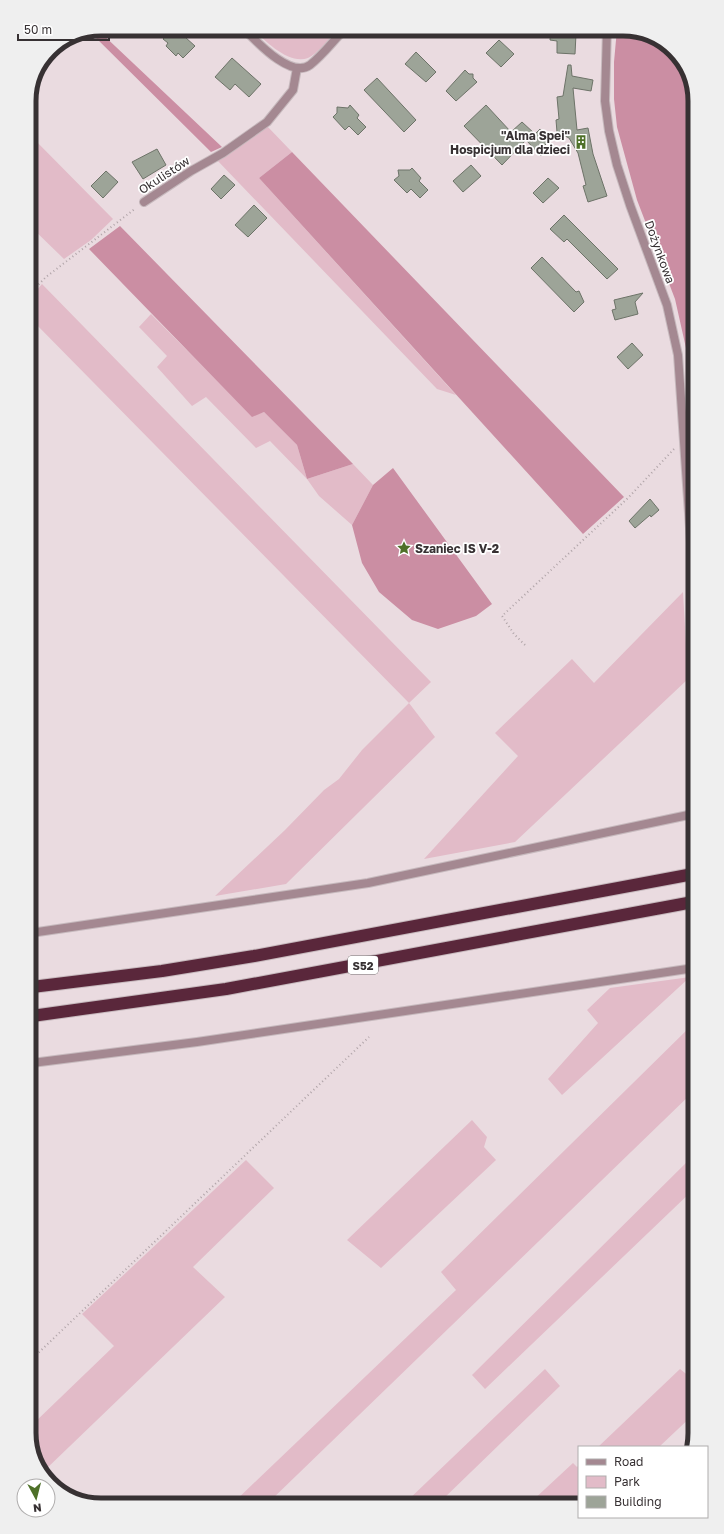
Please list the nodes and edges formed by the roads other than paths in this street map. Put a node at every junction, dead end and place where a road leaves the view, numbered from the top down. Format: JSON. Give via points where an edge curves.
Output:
{"nodes":[{"id":1,"x":252,"y":36,"type":"edge"},
{"id":2,"x":337,"y":36,"type":"edge"},
{"id":3,"x":606,"y":36,"type":"edge"},
{"id":4,"x":298,"y":68,"type":"junction"},
{"id":5,"x":144,"y":202,"type":"road end"},
{"id":6,"x":688,"y":498,"type":"edge"},
{"id":7,"x":688,"y":815,"type":"edge"},
{"id":8,"x":688,"y":875,"type":"edge"},
{"id":9,"x":688,"y":903,"type":"edge"},
{"id":10,"x":36,"y":932,"type":"edge"},
{"id":11,"x":688,"y":969,"type":"edge"},
{"id":12,"x":36,"y":987,"type":"edge"},
{"id":13,"x":36,"y":1015,"type":"edge"},
{"id":14,"x":36,"y":1062,"type":"edge"}],
"edges":[{"from":1,"to":4,"type":"street","via":[[286,65]]},
{"from":2,"to":4,"type":"street","via":[[309,66]]},
{"from":3,"to":6,"type":"street","name":"Dożynkowa","via":[[605,101],[609,131],[625,192],[667,305],[678,355]]},
{"from":4,"to":5,"type":"street","name":"Okulistów","via":[[293,90],[267,122]]},
{"from":7,"to":10,"type":"street","via":[[368,883]]},
{"from":8,"to":12,"type":"highway","number":"S52","via":[[254,956]]},
{"from":9,"to":13,"type":"highway","number":"S52","via":[[241,987]]},
{"from":11,"to":14,"type":"street"}]}
